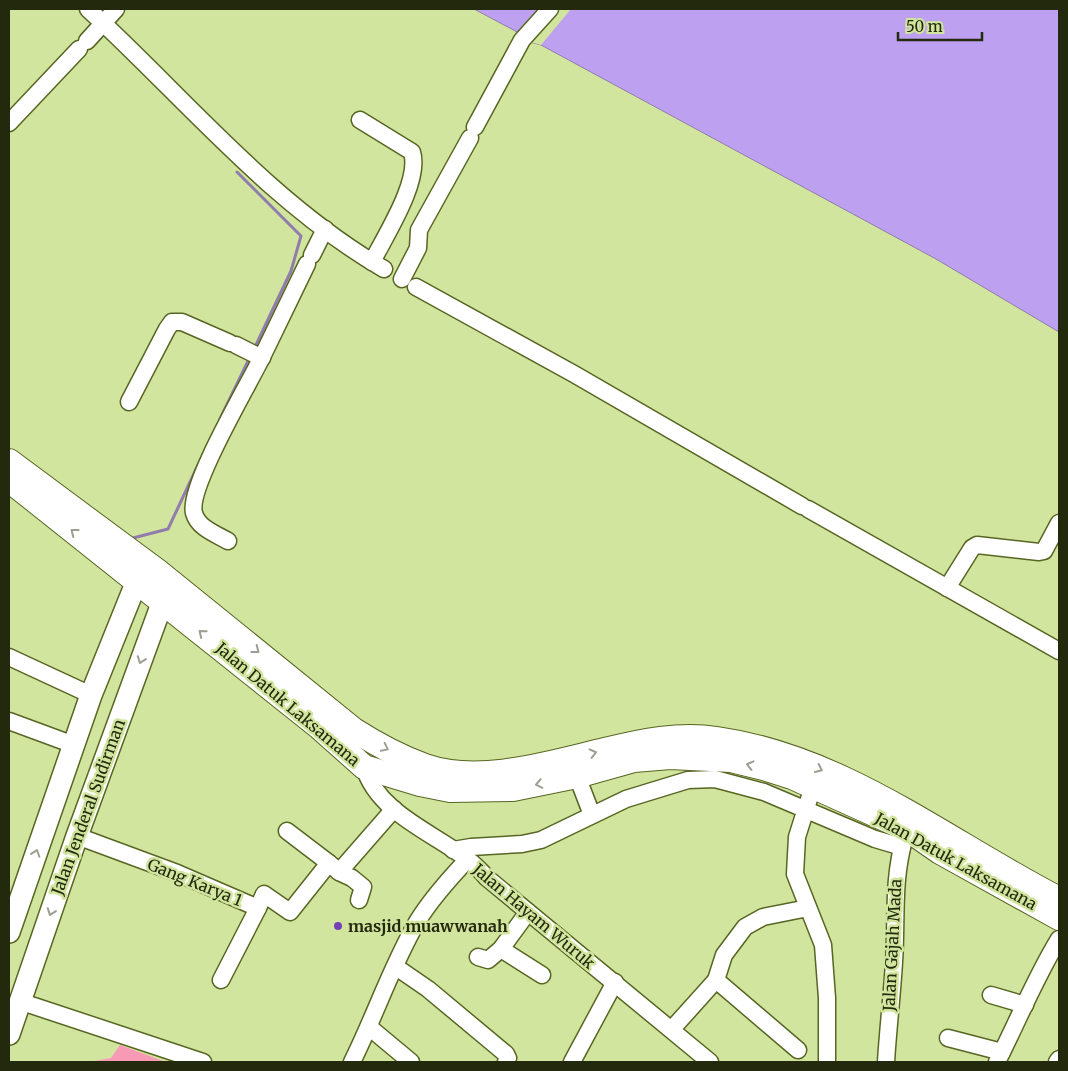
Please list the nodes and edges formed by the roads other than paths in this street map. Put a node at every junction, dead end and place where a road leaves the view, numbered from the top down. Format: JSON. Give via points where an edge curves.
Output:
{"nodes":[{"id":1,"x":88,"y":9,"type":"edge"},
{"id":2,"x":116,"y":9,"type":"edge"},
{"id":3,"x":550,"y":9,"type":"edge"},
{"id":4,"x":104,"y":23,"type":"junction"},
{"id":5,"x":360,"y":120,"type":"dead end"},
{"id":6,"x":9,"y":123,"type":"edge"},
{"id":7,"x":325,"y":229,"type":"junction"},
{"id":8,"x":395,"y":275,"type":"junction"},
{"id":9,"x":246,"y":350,"type":"junction"},
{"id":10,"x":129,"y":402,"type":"dead end"},
{"id":11,"x":9,"y":461,"type":"edge"},
{"id":12,"x":9,"y":480,"type":"edge"},
{"id":13,"x":1059,"y":523,"type":"edge"},
{"id":14,"x":228,"y":541,"type":"dead end"},
{"id":15,"x":140,"y":572,"type":"junction"},
{"id":16,"x":947,"y":588,"type":"junction"},
{"id":17,"x":166,"y":591,"type":"junction"},
{"id":18,"x":1059,"y":651,"type":"edge"},
{"id":19,"x":9,"y":657,"type":"edge"},
{"id":20,"x":91,"y":695,"type":"junction"},
{"id":21,"x":9,"y":721,"type":"edge"},
{"id":22,"x":74,"y":745,"type":"junction"},
{"id":23,"x":364,"y":767,"type":"junction"},
{"id":24,"x":783,"y":774,"type":"junction"},
{"id":25,"x":577,"y":776,"type":"junction"},
{"id":26,"x":814,"y":786,"type":"junction"},
{"id":27,"x":851,"y":794,"type":"junction"},
{"id":28,"x":776,"y":796,"type":"junction"},
{"id":29,"x":806,"y":808,"type":"junction"},
{"id":30,"x":394,"y":809,"type":"junction"},
{"id":31,"x":592,"y":815,"type":"junction"},
{"id":32,"x":287,"y":831,"type":"dead end"},
{"id":33,"x":77,"y":836,"type":"junction"},
{"id":34,"x":905,"y":838,"type":"junction"},
{"id":35,"x":453,"y":850,"type":"junction"},
{"id":36,"x":468,"y":859,"type":"junction"},
{"id":37,"x":334,"y":868,"type":"junction"},
{"id":38,"x":1059,"y":899,"type":"edge"},
{"id":39,"x":358,"y":900,"type":"dead end"},
{"id":40,"x":258,"y":908,"type":"junction"},
{"id":41,"x":808,"y":908,"type":"junction"},
{"id":42,"x":528,"y":912,"type":"junction"},
{"id":43,"x":1059,"y":918,"type":"edge"},
{"id":44,"x":9,"y":932,"type":"edge"},
{"id":45,"x":1059,"y":939,"type":"edge"},
{"id":46,"x":501,"y":949,"type":"junction"},
{"id":47,"x":478,"y":957,"type":"dead end"},
{"id":48,"x":396,"y":967,"type":"junction"},
{"id":49,"x":542,"y":975,"type":"dead end"},
{"id":50,"x":221,"y":980,"type":"dead end"},
{"id":51,"x":716,"y":980,"type":"junction"},
{"id":52,"x":615,"y":982,"type":"junction"},
{"id":53,"x":991,"y":995,"type":"dead end"},
{"id":54,"x":19,"y":1001,"type":"junction"},
{"id":55,"x":1026,"y":1005,"type":"junction"},
{"id":56,"x":369,"y":1027,"type":"junction"},
{"id":57,"x":672,"y":1029,"type":"junction"},
{"id":58,"x":9,"y":1034,"type":"edge"},
{"id":59,"x":948,"y":1038,"type":"dead end"},
{"id":60,"x":798,"y":1050,"type":"dead end"},
{"id":61,"x":1000,"y":1057,"type":"edge"},
{"id":62,"x":1059,"y":1059,"type":"edge"},
{"id":63,"x":203,"y":1062,"type":"edge"},
{"id":64,"x":352,"y":1062,"type":"edge"},
{"id":65,"x":411,"y":1062,"type":"edge"},
{"id":66,"x":506,"y":1062,"type":"edge"},
{"id":67,"x":572,"y":1062,"type":"edge"},
{"id":68,"x":710,"y":1062,"type":"edge"},
{"id":69,"x":828,"y":1062,"type":"edge"},
{"id":70,"x":886,"y":1062,"type":"edge"},
{"id":71,"x":1057,"y":1062,"type":"edge"}],
"edges":[{"from":1,"to":4,"type":"street"},
{"from":2,"to":4,"type":"street"},
{"from":3,"to":8,"type":"street","via":[[522,40],[419,230],[418,248]]},
{"from":4,"to":6,"type":"street"},
{"from":4,"to":7,"type":"street","via":[[251,168]]},
{"from":5,"to":8,"type":"street","via":[[412,152],[413,156],[412,174],[402,200]]},
{"from":7,"to":8,"type":"street"},
{"from":7,"to":9,"type":"street","via":[[309,259]]},
{"from":8,"to":16,"type":"street"},
{"from":9,"to":10,"type":"street","via":[[182,322],[172,322]]},
{"from":9,"to":14,"type":"street","via":[[194,500],[196,520]]},
{"from":11,"to":15,"type":"highway","name":"Jalan Datuk Laksamana"},
{"from":15,"to":12,"type":"highway","name":"Jalan Datuk Laksamana","one_way":true},
{"from":13,"to":16,"type":"street","via":[[1044,550],[1039,552],[977,545]]},
{"from":15,"to":17,"type":"highway","name":"Jalan Datuk Laksamana"},
{"from":15,"to":20,"type":"main road","name":"Jalan Jenderal Sudirman"},
{"from":16,"to":18,"type":"street"},
{"from":23,"to":17,"type":"highway","name":"Jalan Datuk Laksamana","one_way":true},
{"from":17,"to":27,"type":"highway","name":"Jalan Datuk Laksamana","one_way":true,"via":[[354,730],[426,766],[459,772],[498,772],[534,767],[628,744],[673,737],[714,738],[791,756]]},
{"from":17,"to":33,"type":"main road","name":"Jalan Jenderal Sudirman","one_way":true},
{"from":19,"to":20,"type":"street"},
{"from":20,"to":22,"type":"main road","name":"Jalan Jenderal Sudirman"},
{"from":21,"to":22,"type":"street"},
{"from":44,"to":22,"type":"main road","name":"Jalan Jenderal Sudirman","one_way":true},
{"from":25,"to":23,"type":"highway","name":"Jalan Datuk Laksamana","one_way":true,"via":[[513,789],[467,791],[420,784]]},
{"from":23,"to":30,"type":"street","name":"Jalan Hayam Wuruk","via":[[372,786]]},
{"from":24,"to":25,"type":"highway","name":"Jalan Datuk Laksamana","one_way":true,"via":[[731,760],[670,757],[634,760]]},
{"from":24,"to":26,"type":"highway","name":"Jalan Datuk Laksamana"},
{"from":24,"to":28,"type":"street"},
{"from":25,"to":31,"type":"street"},
{"from":26,"to":27,"type":"highway","name":"Jalan Datuk Laksamana"},
{"from":26,"to":29,"type":"street"},
{"from":27,"to":34,"type":"highway","name":"Jalan Datuk Laksamana"},
{"from":27,"to":38,"type":"highway","name":"Jalan Datuk Laksamana","via":[[911,813]]},
{"from":28,"to":29,"type":"street"},
{"from":28,"to":31,"type":"street","via":[[715,780],[688,780],[626,799]]},
{"from":29,"to":34,"type":"street","via":[[875,839]]},
{"from":29,"to":41,"type":"street","via":[[797,837],[795,874]]},
{"from":30,"to":35,"type":"street","name":"Jalan Hayam Wuruk"},
{"from":30,"to":37,"type":"street","name":"Gang Karya 1"},
{"from":31,"to":35,"type":"street","via":[[541,840]]},
{"from":32,"to":37,"type":"street"},
{"from":33,"to":40,"type":"street","name":"Gang Karya 1","via":[[177,873]]},
{"from":33,"to":54,"type":"main road","name":"Jalan Jenderal Sudirman","one_way":true},
{"from":34,"to":43,"type":"highway","name":"Jalan Datuk Laksamana","via":[[940,852]]},
{"from":34,"to":70,"type":"street","name":"Jalan Gajah Mada","via":[[895,884],[894,962]]},
{"from":35,"to":36,"type":"street","name":"Jalan Hayam Wuruk"},
{"from":36,"to":42,"type":"street","name":"Jalan Hayam Wuruk"},
{"from":36,"to":48,"type":"street","via":[[424,913]]},
{"from":37,"to":39,"type":"street","via":[[363,887]]},
{"from":37,"to":40,"type":"street","name":"Gang Karya 1","via":[[292,911],[264,894]]},
{"from":40,"to":50,"type":"street"},
{"from":41,"to":51,"type":"street","via":[[763,917],[745,927],[724,954]]},
{"from":41,"to":69,"type":"street","via":[[823,945]]},
{"from":42,"to":46,"type":"street"},
{"from":42,"to":52,"type":"street","name":"Jalan Hayam Wuruk"},
{"from":45,"to":55,"type":"street","via":[[1036,979]]},
{"from":46,"to":47,"type":"street","via":[[488,960]]},
{"from":46,"to":49,"type":"street"},
{"from":48,"to":56,"type":"street"},
{"from":48,"to":66,"type":"street","via":[[428,989],[506,1054]]},
{"from":51,"to":57,"type":"street"},
{"from":51,"to":60,"type":"street"},
{"from":52,"to":57,"type":"street","name":"Jalan Hayam Wuruk"},
{"from":52,"to":67,"type":"street"},
{"from":53,"to":55,"type":"street"},
{"from":54,"to":58,"type":"main road","name":"Jalan Jenderal Sudirman"},
{"from":54,"to":63,"type":"street"},
{"from":55,"to":61,"type":"street"},
{"from":56,"to":64,"type":"street"},
{"from":56,"to":65,"type":"street"},
{"from":57,"to":68,"type":"street","name":"Jalan Hayam Wuruk"},
{"from":59,"to":61,"type":"street"},
{"from":62,"to":71,"type":"street"}]}
